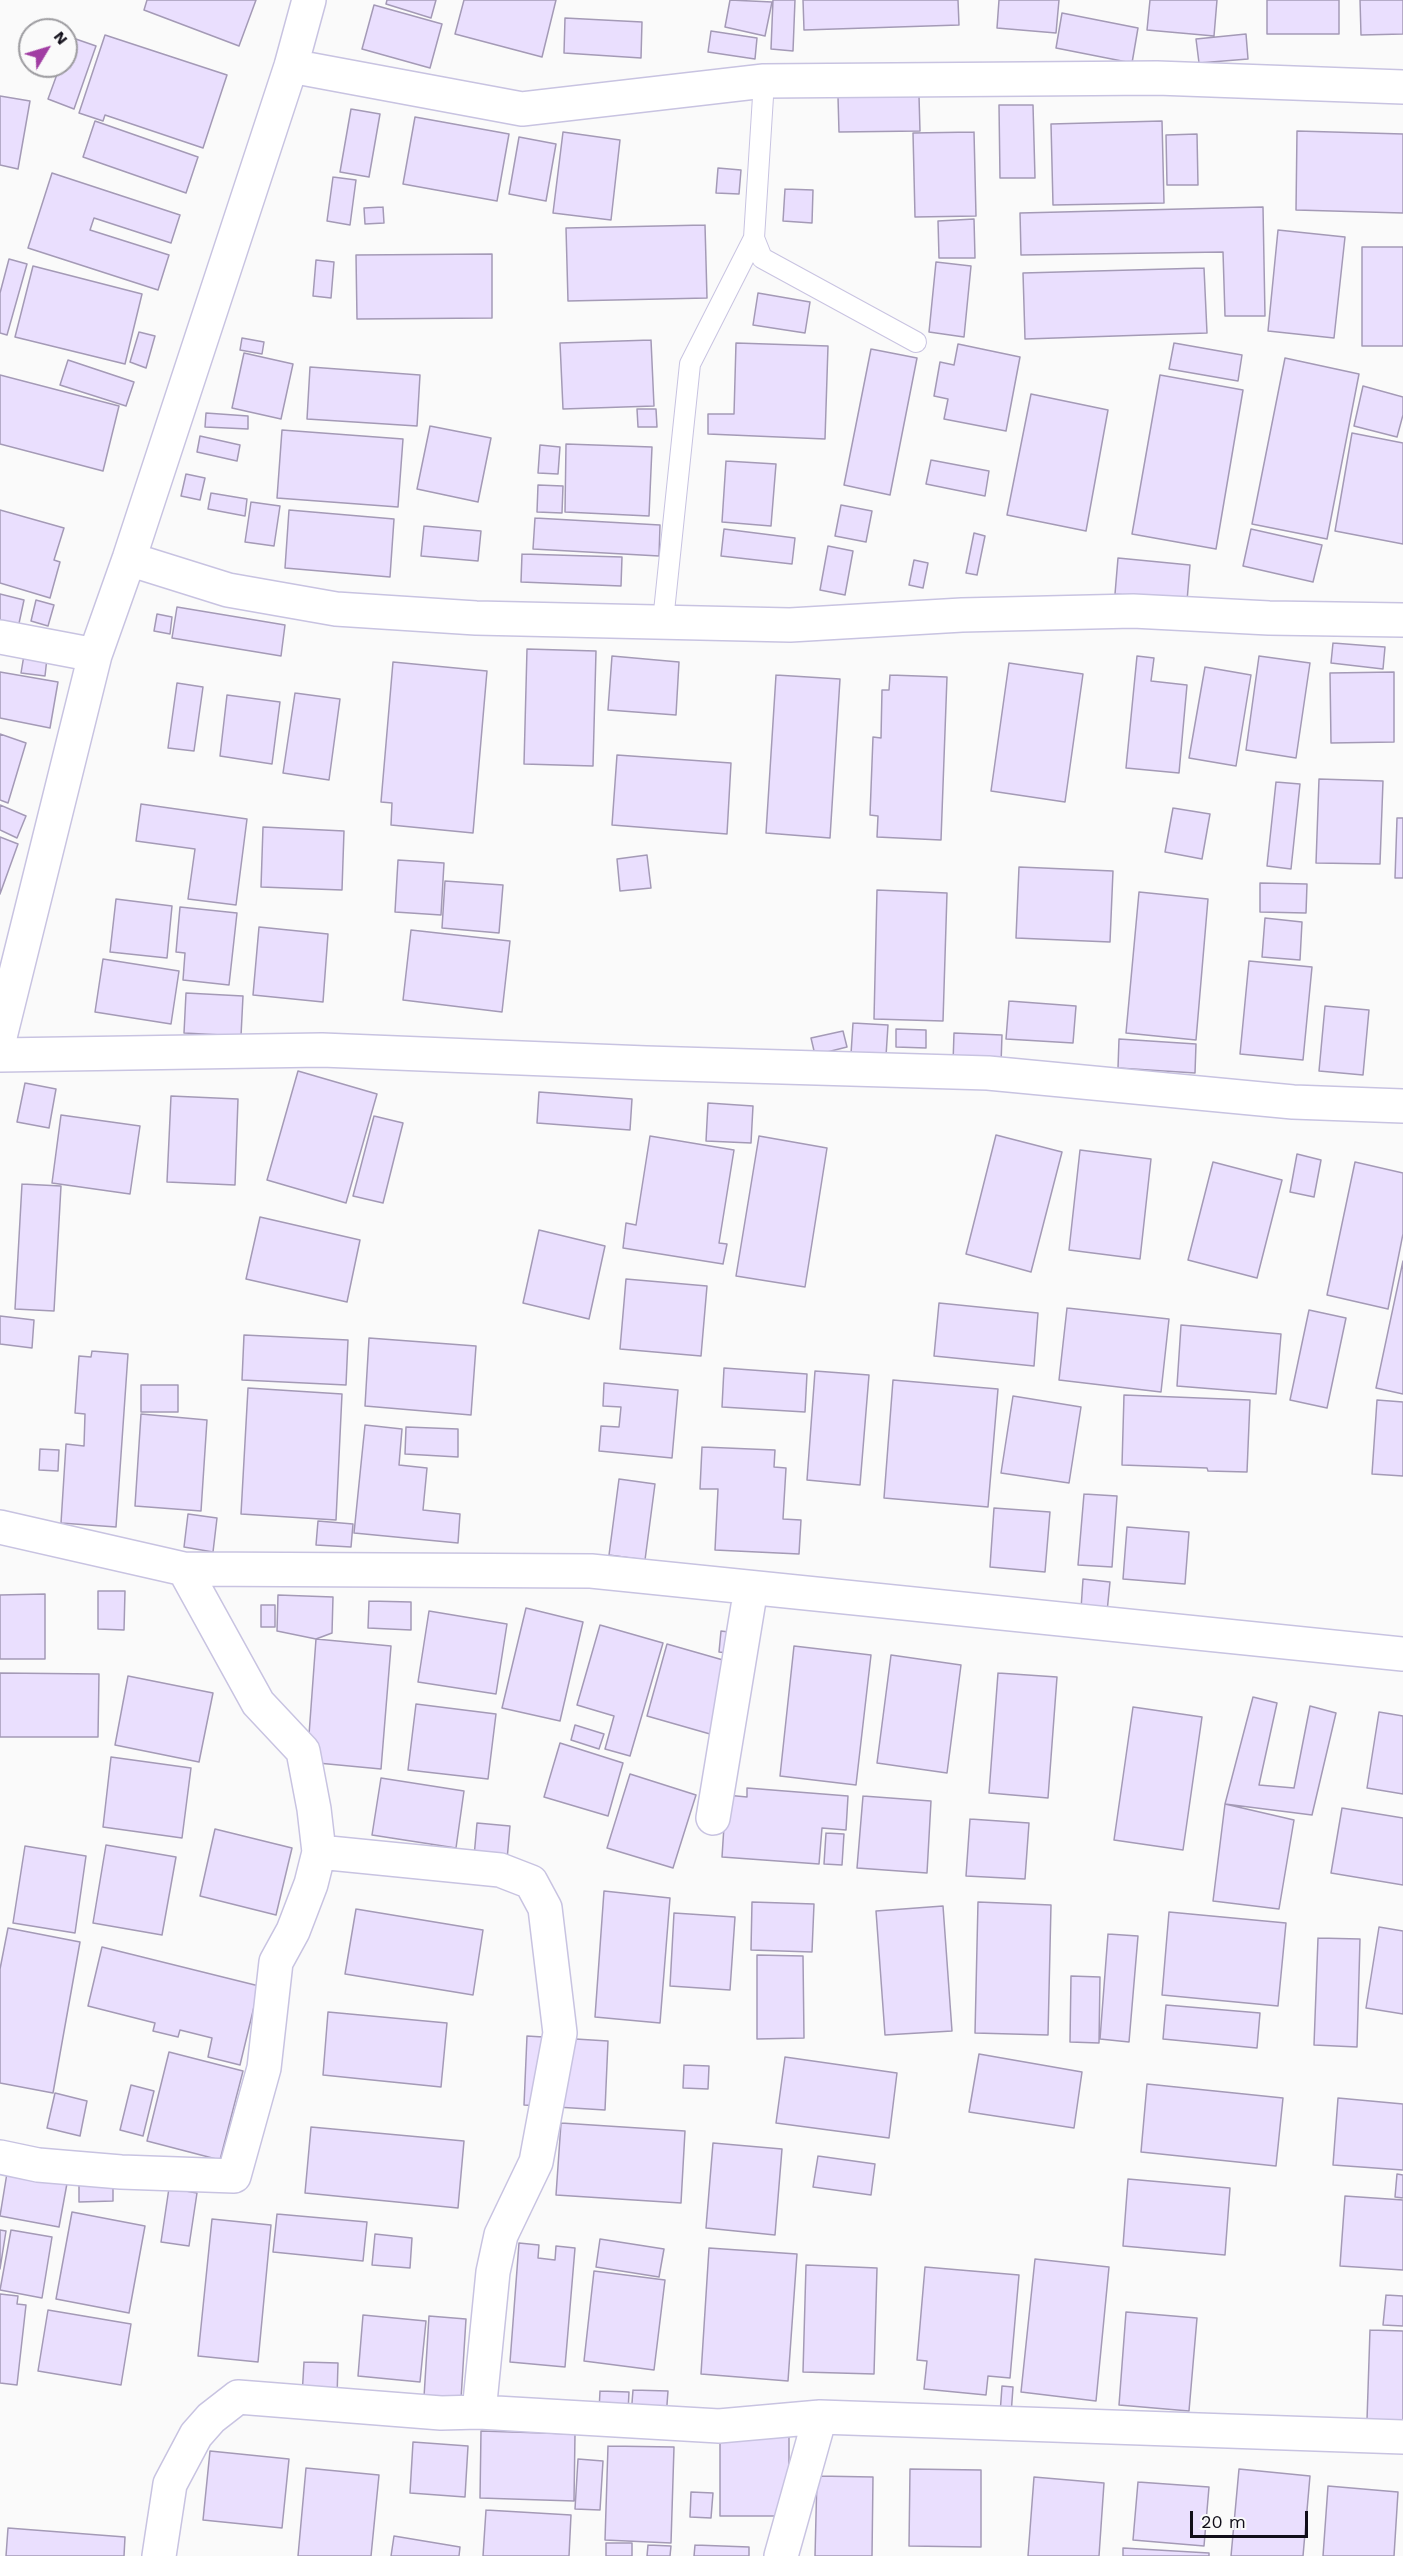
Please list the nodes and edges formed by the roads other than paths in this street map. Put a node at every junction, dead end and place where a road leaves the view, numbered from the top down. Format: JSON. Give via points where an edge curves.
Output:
{"nodes":[{"id":1,"x":309,"y":0,"type":"edge"},
{"id":2,"x":291,"y":66,"type":"junction"},
{"id":3,"x":764,"y":81,"type":"junction"},
{"id":4,"x":1403,"y":87,"type":"edge"},
{"id":5,"x":754,"y":238,"type":"junction"},
{"id":6,"x":916,"y":342,"type":"dead end"},
{"id":7,"x":129,"y":559,"type":"junction"},
{"id":8,"x":1403,"y":620,"type":"edge"},
{"id":9,"x":663,"y":621,"type":"junction"},
{"id":10,"x":0,"y":637,"type":"edge"},
{"id":11,"x":95,"y":655,"type":"junction"},
{"id":12,"x":0,"y":1037,"type":"edge"},
{"id":13,"x":0,"y":1055,"type":"edge"},
{"id":14,"x":1403,"y":1106,"type":"edge"},
{"id":15,"x":0,"y":1527,"type":"edge"},
{"id":16,"x":184,"y":1569,"type":"junction"},
{"id":17,"x":751,"y":1588,"type":"junction"},
{"id":18,"x":1403,"y":1654,"type":"edge"},
{"id":19,"x":713,"y":1818,"type":"dead end"},
{"id":20,"x":319,"y":1851,"type":"junction"},
{"id":21,"x":0,"y":2157,"type":"edge"},
{"id":22,"x":479,"y":2412,"type":"junction"},
{"id":23,"x":820,"y":2418,"type":"junction"},
{"id":24,"x":1403,"y":2437,"type":"edge"},
{"id":25,"x":159,"y":2556,"type":"edge"},
{"id":26,"x":781,"y":2556,"type":"edge"}],
"edges":[{"from":1,"to":2,"type":"street"},
{"from":2,"to":3,"type":"street","via":[[522,110]]},
{"from":2,"to":7,"type":"street"},
{"from":3,"to":4,"type":"street","via":[[1157,78]]},
{"from":3,"to":5,"type":"lane"},
{"from":5,"to":6,"type":"lane","via":[[762,258]]},
{"from":5,"to":9,"type":"lane","via":[[690,364]]},
{"from":7,"to":9,"type":"street","via":[[228,590],[336,609],[476,618]]},
{"from":7,"to":11,"type":"street"},
{"from":8,"to":9,"type":"street","via":[[1133,611],[790,625]]},
{"from":10,"to":11,"type":"street"},
{"from":11,"to":12,"type":"street"},
{"from":13,"to":14,"type":"street","via":[[322,1050],[988,1072],[1293,1102]]},
{"from":15,"to":16,"type":"street"},
{"from":16,"to":17,"type":"street","via":[[591,1571]]},
{"from":16,"to":20,"type":"street","via":[[258,1703],[303,1751]]},
{"from":17,"to":18,"type":"street"},
{"from":17,"to":19,"type":"street"},
{"from":20,"to":21,"type":"street","via":[[293,1931],[276,1962],[264,2068],[234,2176],[121,2172],[38,2165]]},
{"from":20,"to":22,"type":"street","via":[[500,1870],[531,1882],[545,1908],[560,2033],[536,2162],[501,2235],[493,2272]]},
{"from":22,"to":23,"type":"street","via":[[719,2426]]},
{"from":22,"to":25,"type":"street","via":[[441,2413],[238,2397],[196,2435],[170,2484]]},
{"from":23,"to":24,"type":"street"},
{"from":23,"to":26,"type":"street"}]}
